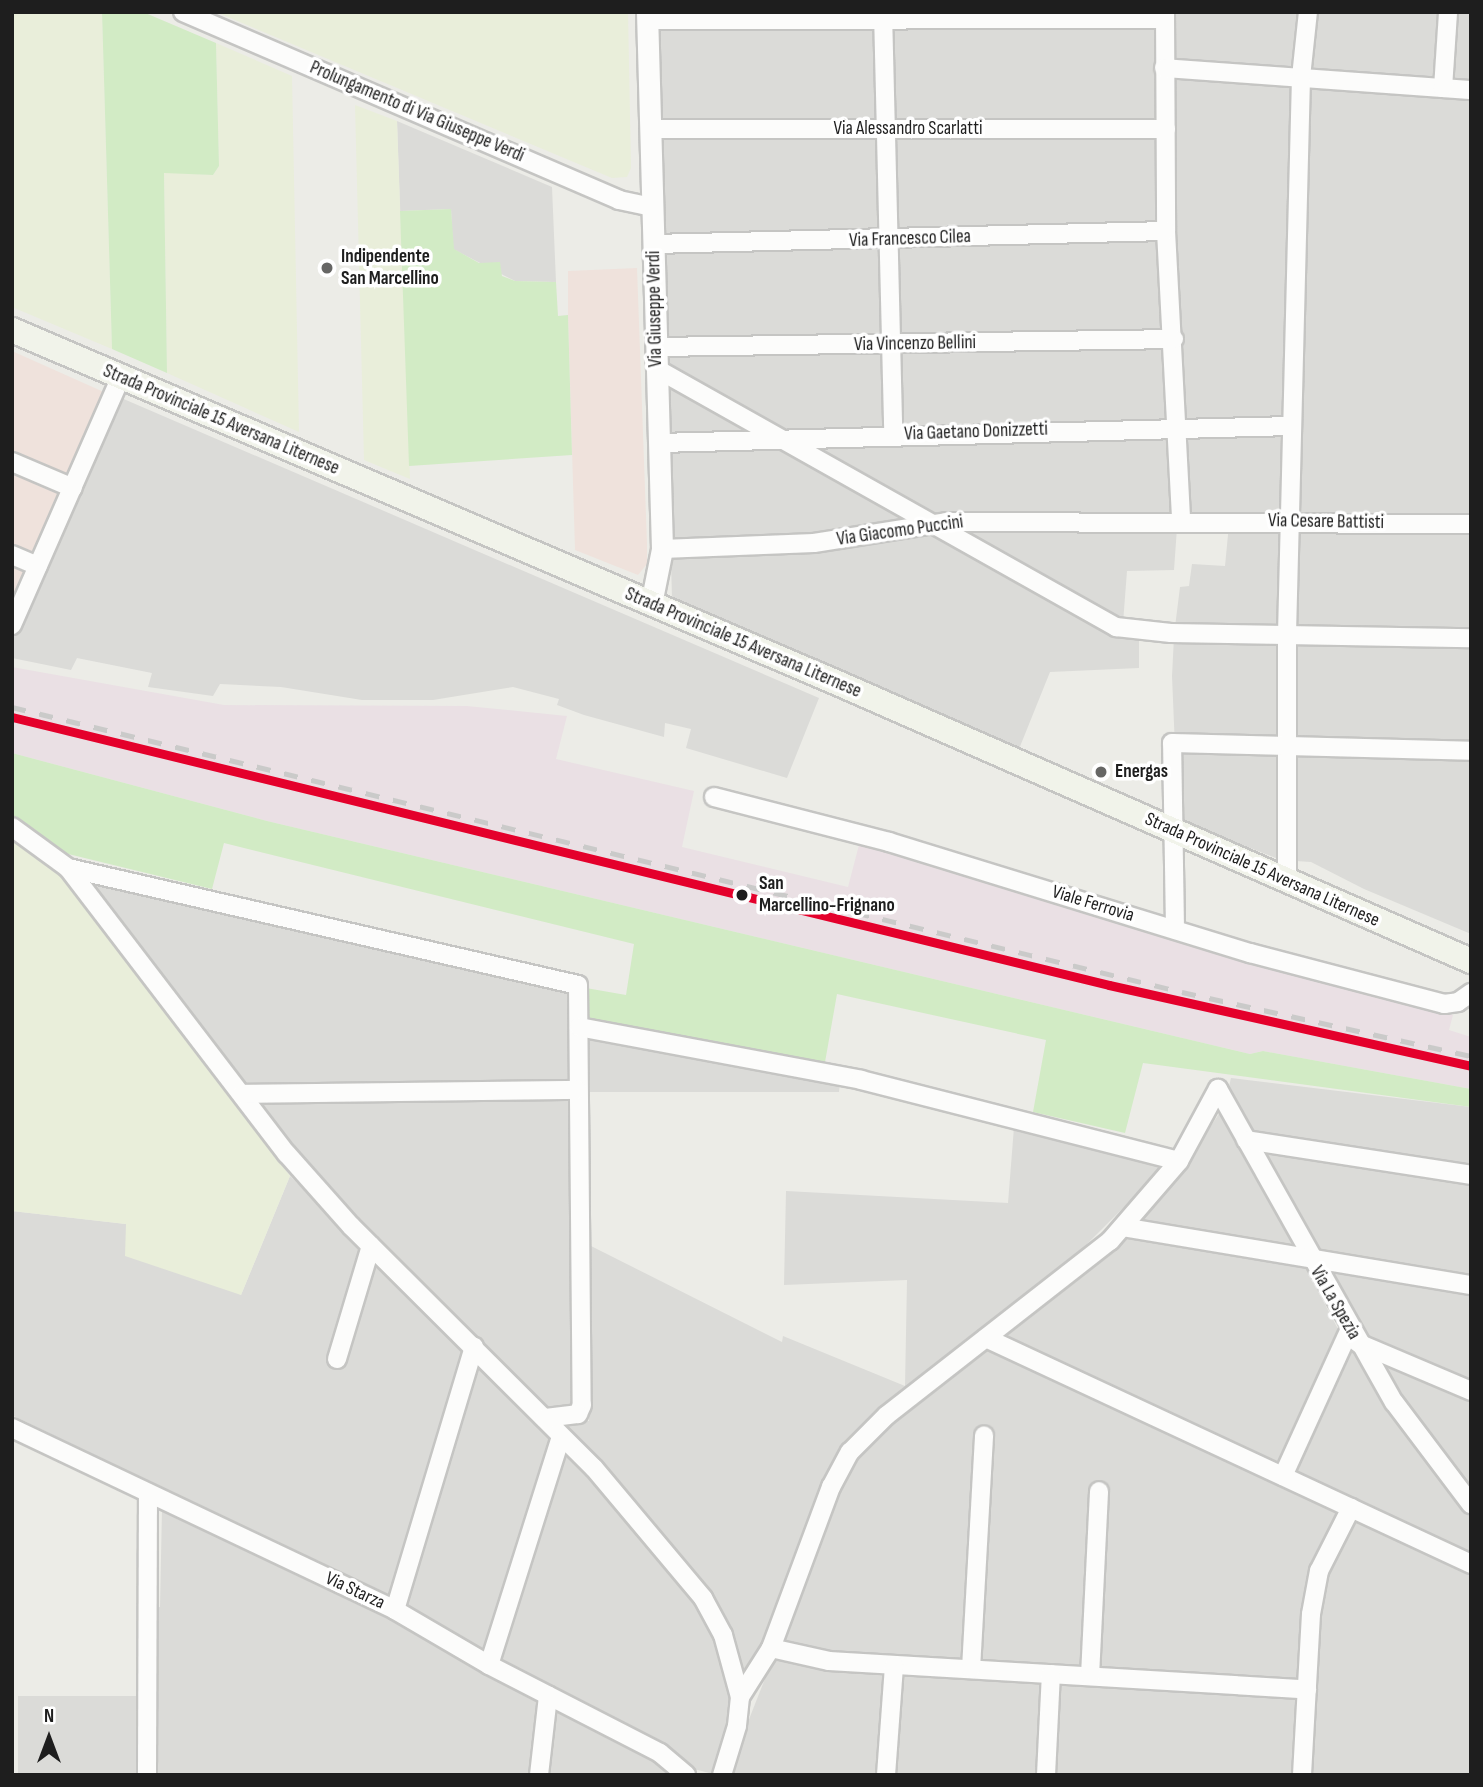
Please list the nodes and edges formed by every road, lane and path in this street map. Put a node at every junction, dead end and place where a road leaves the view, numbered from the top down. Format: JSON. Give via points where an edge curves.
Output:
{"nodes":[{"id":1,"x":183,"y":12,"type":"edge"},
{"id":2,"x":1308,"y":12,"type":"edge"},
{"id":3,"x":1448,"y":12,"type":"edge"},
{"id":4,"x":647,"y":16,"type":"edge"},
{"id":5,"x":883,"y":16,"type":"edge"},
{"id":6,"x":1165,"y":16,"type":"edge"},
{"id":7,"x":1164,"y":68,"type":"junction"},
{"id":8,"x":1301,"y":77,"type":"junction"},
{"id":9,"x":1443,"y":88,"type":"junction"},
{"id":10,"x":1471,"y":90,"type":"edge"},
{"id":11,"x":650,"y":129,"type":"junction"},
{"id":12,"x":1166,"y":129,"type":"junction"},
{"id":13,"x":886,"y":130,"type":"junction"},
{"id":14,"x":653,"y":207,"type":"junction"},
{"id":15,"x":1166,"y":231,"type":"junction"},
{"id":16,"x":889,"y":239,"type":"junction"},
{"id":17,"x":653,"y":244,"type":"junction"},
{"id":18,"x":12,"y":330,"type":"edge"},
{"id":19,"x":1174,"y":340,"type":"junction"},
{"id":20,"x":891,"y":345,"type":"junction"},
{"id":21,"x":656,"y":347,"type":"junction"},
{"id":22,"x":657,"y":369,"type":"junction"},
{"id":23,"x":120,"y":379,"type":"junction"},
{"id":24,"x":1292,"y":426,"type":"junction"},
{"id":25,"x":1180,"y":428,"type":"junction"},
{"id":26,"x":893,"y":435,"type":"junction"},
{"id":27,"x":781,"y":439,"type":"junction"},
{"id":28,"x":659,"y":443,"type":"junction"},
{"id":29,"x":12,"y":462,"type":"edge"},
{"id":30,"x":73,"y":488,"type":"junction"},
{"id":31,"x":1181,"y":520,"type":"junction"},
{"id":32,"x":1289,"y":522,"type":"junction"},
{"id":33,"x":929,"y":523,"type":"junction"},
{"id":34,"x":1471,"y":524,"type":"edge"},
{"id":35,"x":662,"y":549,"type":"junction"},
{"id":36,"x":12,"y":555,"type":"edge"},
{"id":37,"x":38,"y":566,"type":"junction"},
{"id":38,"x":651,"y":604,"type":"junction"},
{"id":39,"x":12,"y":625,"type":"edge"},
{"id":40,"x":1287,"y":634,"type":"junction"},
{"id":41,"x":1471,"y":638,"type":"edge"},
{"id":42,"x":1286,"y":746,"type":"junction"},
{"id":43,"x":1471,"y":751,"type":"edge"},
{"id":44,"x":714,"y":797,"type":"dead end"},
{"id":45,"x":12,"y":827,"type":"edge"},
{"id":46,"x":1172,"y":831,"type":"junction"},
{"id":47,"x":68,"y":869,"type":"junction"},
{"id":48,"x":1287,"y":882,"type":"junction"},
{"id":49,"x":1175,"y":929,"type":"junction"},
{"id":50,"x":1471,"y":961,"type":"edge"},
{"id":51,"x":1471,"y":993,"type":"edge"},
{"id":52,"x":579,"y":1027,"type":"junction"},
{"id":53,"x":577,"y":1090,"type":"junction"},
{"id":54,"x":242,"y":1094,"type":"junction"},
{"id":55,"x":1246,"y":1140,"type":"junction"},
{"id":56,"x":1179,"y":1161,"type":"junction"},
{"id":57,"x":1471,"y":1175,"type":"edge"},
{"id":58,"x":1123,"y":1227,"type":"junction"},
{"id":59,"x":371,"y":1246,"type":"junction"},
{"id":60,"x":1308,"y":1255,"type":"junction"},
{"id":61,"x":1471,"y":1285,"type":"edge"},
{"id":62,"x":1354,"y":1336,"type":"junction"},
{"id":63,"x":986,"y":1338,"type":"junction"},
{"id":64,"x":474,"y":1347,"type":"junction"},
{"id":65,"x":337,"y":1359,"type":"dead end"},
{"id":66,"x":1471,"y":1391,"type":"edge"},
{"id":67,"x":544,"y":1418,"type":"junction"},
{"id":68,"x":12,"y":1428,"type":"edge"},
{"id":69,"x":984,"y":1435,"type":"dead end"},
{"id":70,"x":561,"y":1437,"type":"junction"},
{"id":71,"x":1283,"y":1476,"type":"junction"},
{"id":72,"x":1099,"y":1491,"type":"dead end"},
{"id":73,"x":148,"y":1493,"type":"junction"},
{"id":74,"x":1471,"y":1504,"type":"edge"},
{"id":75,"x":1351,"y":1507,"type":"junction"},
{"id":76,"x":1471,"y":1564,"type":"edge"},
{"id":77,"x":395,"y":1610,"type":"junction"},
{"id":78,"x":771,"y":1648,"type":"junction"},
{"id":79,"x":489,"y":1665,"type":"junction"},
{"id":80,"x":894,"y":1665,"type":"junction"},
{"id":81,"x":971,"y":1669,"type":"junction"},
{"id":82,"x":1051,"y":1674,"type":"junction"},
{"id":83,"x":1090,"y":1676,"type":"junction"},
{"id":84,"x":1307,"y":1689,"type":"junction"},
{"id":85,"x":548,"y":1696,"type":"junction"},
{"id":86,"x":740,"y":1697,"type":"junction"},
{"id":87,"x":147,"y":1775,"type":"edge"},
{"id":88,"x":539,"y":1775,"type":"edge"},
{"id":89,"x":686,"y":1775,"type":"edge"},
{"id":90,"x":722,"y":1775,"type":"edge"},
{"id":91,"x":886,"y":1775,"type":"edge"},
{"id":92,"x":1046,"y":1775,"type":"edge"},
{"id":93,"x":1302,"y":1775,"type":"edge"}],
"edges":[{"from":1,"to":14,"type":"street","name":"Prolungamento di Via Giuseppe Verdi","via":[[619,200]]},
{"from":2,"to":8,"type":"street"},
{"from":3,"to":9,"type":"street"},
{"from":4,"to":5,"type":"street"},
{"from":4,"to":11,"type":"street","name":"Via Giuseppe Verdi"},
{"from":5,"to":6,"type":"street"},
{"from":5,"to":13,"type":"street"},
{"from":6,"to":7,"type":"street"},
{"from":7,"to":8,"type":"street"},
{"from":7,"to":12,"type":"street"},
{"from":8,"to":9,"type":"street"},
{"from":8,"to":24,"type":"street"},
{"from":9,"to":10,"type":"street"},
{"from":11,"to":13,"type":"street","name":"Via Alessandro Scarlatti"},
{"from":11,"to":14,"type":"street","name":"Via Giuseppe Verdi"},
{"from":12,"to":13,"type":"street","name":"Via Alessandro Scarlatti"},
{"from":12,"to":15,"type":"street"},
{"from":13,"to":16,"type":"street"},
{"from":14,"to":17,"type":"street","name":"Via Giuseppe Verdi"},
{"from":15,"to":16,"type":"street","name":"Via Francesco Cilea"},
{"from":15,"to":19,"type":"street"},
{"from":16,"to":17,"type":"street","name":"Via Francesco Cilea"},
{"from":16,"to":20,"type":"street"},
{"from":17,"to":21,"type":"street","name":"Via Giuseppe Verdi"},
{"from":18,"to":23,"type":"main road","name":"Strada Provinciale 15 Aversana Liternese"},
{"from":19,"to":20,"type":"street","name":"Via Vincenzo Bellini"},
{"from":19,"to":25,"type":"street"},
{"from":20,"to":21,"type":"street","name":"Via Vincenzo Bellini"},
{"from":20,"to":26,"type":"street"},
{"from":21,"to":22,"type":"street","name":"Via Giuseppe Verdi"},
{"from":22,"to":27,"type":"street"},
{"from":22,"to":28,"type":"street","name":"Via Giuseppe Verdi"},
{"from":23,"to":30,"type":"street"},
{"from":23,"to":38,"type":"main road","name":"Strada Provinciale 15 Aversana Liternese"},
{"from":24,"to":25,"type":"street","name":"Via Gaetano Donizzetti"},
{"from":24,"to":32,"type":"street"},
{"from":25,"to":26,"type":"street","name":"Via Gaetano Donizzetti"},
{"from":25,"to":31,"type":"street"},
{"from":26,"to":27,"type":"street","name":"Via Gaetano Donizzetti"},
{"from":27,"to":28,"type":"street","name":"Via Gaetano Donizzetti"},
{"from":27,"to":33,"type":"street"},
{"from":28,"to":35,"type":"street","name":"Via Giuseppe Verdi"},
{"from":29,"to":30,"type":"street"},
{"from":30,"to":37,"type":"street"},
{"from":31,"to":32,"type":"street","name":"Via Cesare Battisti"},
{"from":31,"to":33,"type":"street","name":"Via Giacomo Puccini"},
{"from":32,"to":34,"type":"street","name":"Via Cesare Battisti"},
{"from":32,"to":40,"type":"street"},
{"from":33,"to":35,"type":"street","name":"Via Giacomo Puccini","via":[[814,543]]},
{"from":33,"to":40,"type":"street","via":[[1116,627],[1171,633]]},
{"from":35,"to":38,"type":"street","name":"Via Giuseppe Verdi"},
{"from":36,"to":37,"type":"street"},
{"from":37,"to":39,"type":"street"},
{"from":38,"to":46,"type":"main road","name":"Strada Provinciale 15 Aversana Liternese"},
{"from":40,"to":41,"type":"street"},
{"from":40,"to":42,"type":"street"},
{"from":42,"to":43,"type":"street"},
{"from":42,"to":46,"type":"street","via":[[1172,743]]},
{"from":42,"to":48,"type":"street"},
{"from":44,"to":49,"type":"street","name":"Viale Ferrovia","via":[[889,842]]},
{"from":45,"to":47,"type":"street"},
{"from":46,"to":48,"type":"main road","name":"Strada Provinciale 15 Aversana Liternese"},
{"from":46,"to":49,"type":"street"},
{"from":47,"to":52,"type":"street","via":[[569,981],[578,985]]},
{"from":47,"to":54,"type":"street"},
{"from":48,"to":50,"type":"main road","name":"Strada Provinciale 15 Aversana Liternese"},
{"from":49,"to":51,"type":"street","name":"Viale Ferrovia","via":[[1444,1004]]},
{"from":52,"to":53,"type":"street"},
{"from":52,"to":56,"type":"street","via":[[861,1080]]},
{"from":53,"to":54,"type":"street"},
{"from":53,"to":67,"type":"street","via":[[582,1405],[578,1414]]},
{"from":54,"to":59,"type":"street","via":[[287,1154]]},
{"from":55,"to":56,"type":"street","name":"Via La Spezia","via":[[1218,1089]]},
{"from":55,"to":57,"type":"street"},
{"from":55,"to":60,"type":"street","name":"Via La Spezia"},
{"from":56,"to":58,"type":"street"},
{"from":58,"to":60,"type":"street"},
{"from":58,"to":63,"type":"street"},
{"from":59,"to":64,"type":"street"},
{"from":59,"to":65,"type":"street"},
{"from":60,"to":61,"type":"street"},
{"from":60,"to":62,"type":"street","name":"Via La Spezia"},
{"from":62,"to":66,"type":"street"},
{"from":62,"to":71,"type":"street"},
{"from":62,"to":74,"type":"street","name":"Via La Spezia","via":[[1394,1402]]},
{"from":63,"to":71,"type":"street"},
{"from":63,"to":78,"type":"street","via":[[887,1416],[850,1452],[831,1486]]},
{"from":64,"to":67,"type":"street"},
{"from":64,"to":77,"type":"street"},
{"from":67,"to":70,"type":"street"},
{"from":68,"to":73,"type":"street","name":"Via Starza"},
{"from":69,"to":81,"type":"street"},
{"from":70,"to":79,"type":"street"},
{"from":70,"to":86,"type":"street","via":[[594,1468],[703,1598],[723,1635]]},
{"from":71,"to":75,"type":"street"},
{"from":72,"to":83,"type":"street"},
{"from":73,"to":77,"type":"street","name":"Via Starza"},
{"from":73,"to":87,"type":"street"},
{"from":75,"to":76,"type":"street"},
{"from":75,"to":84,"type":"street","via":[[1320,1571],[1311,1614]]},
{"from":77,"to":79,"type":"street","name":"Via Starza"},
{"from":78,"to":80,"type":"street","via":[[829,1661]]},
{"from":78,"to":86,"type":"street"},
{"from":79,"to":85,"type":"street","name":"Via Starza"},
{"from":80,"to":81,"type":"street"},
{"from":80,"to":91,"type":"street"},
{"from":81,"to":82,"type":"street"},
{"from":82,"to":83,"type":"street"},
{"from":82,"to":92,"type":"street"},
{"from":83,"to":84,"type":"street"},
{"from":84,"to":93,"type":"street"},
{"from":85,"to":88,"type":"street"},
{"from":85,"to":89,"type":"street","name":"Via Starza","via":[[660,1753]]},
{"from":86,"to":90,"type":"street","via":[[737,1726]]}]}
